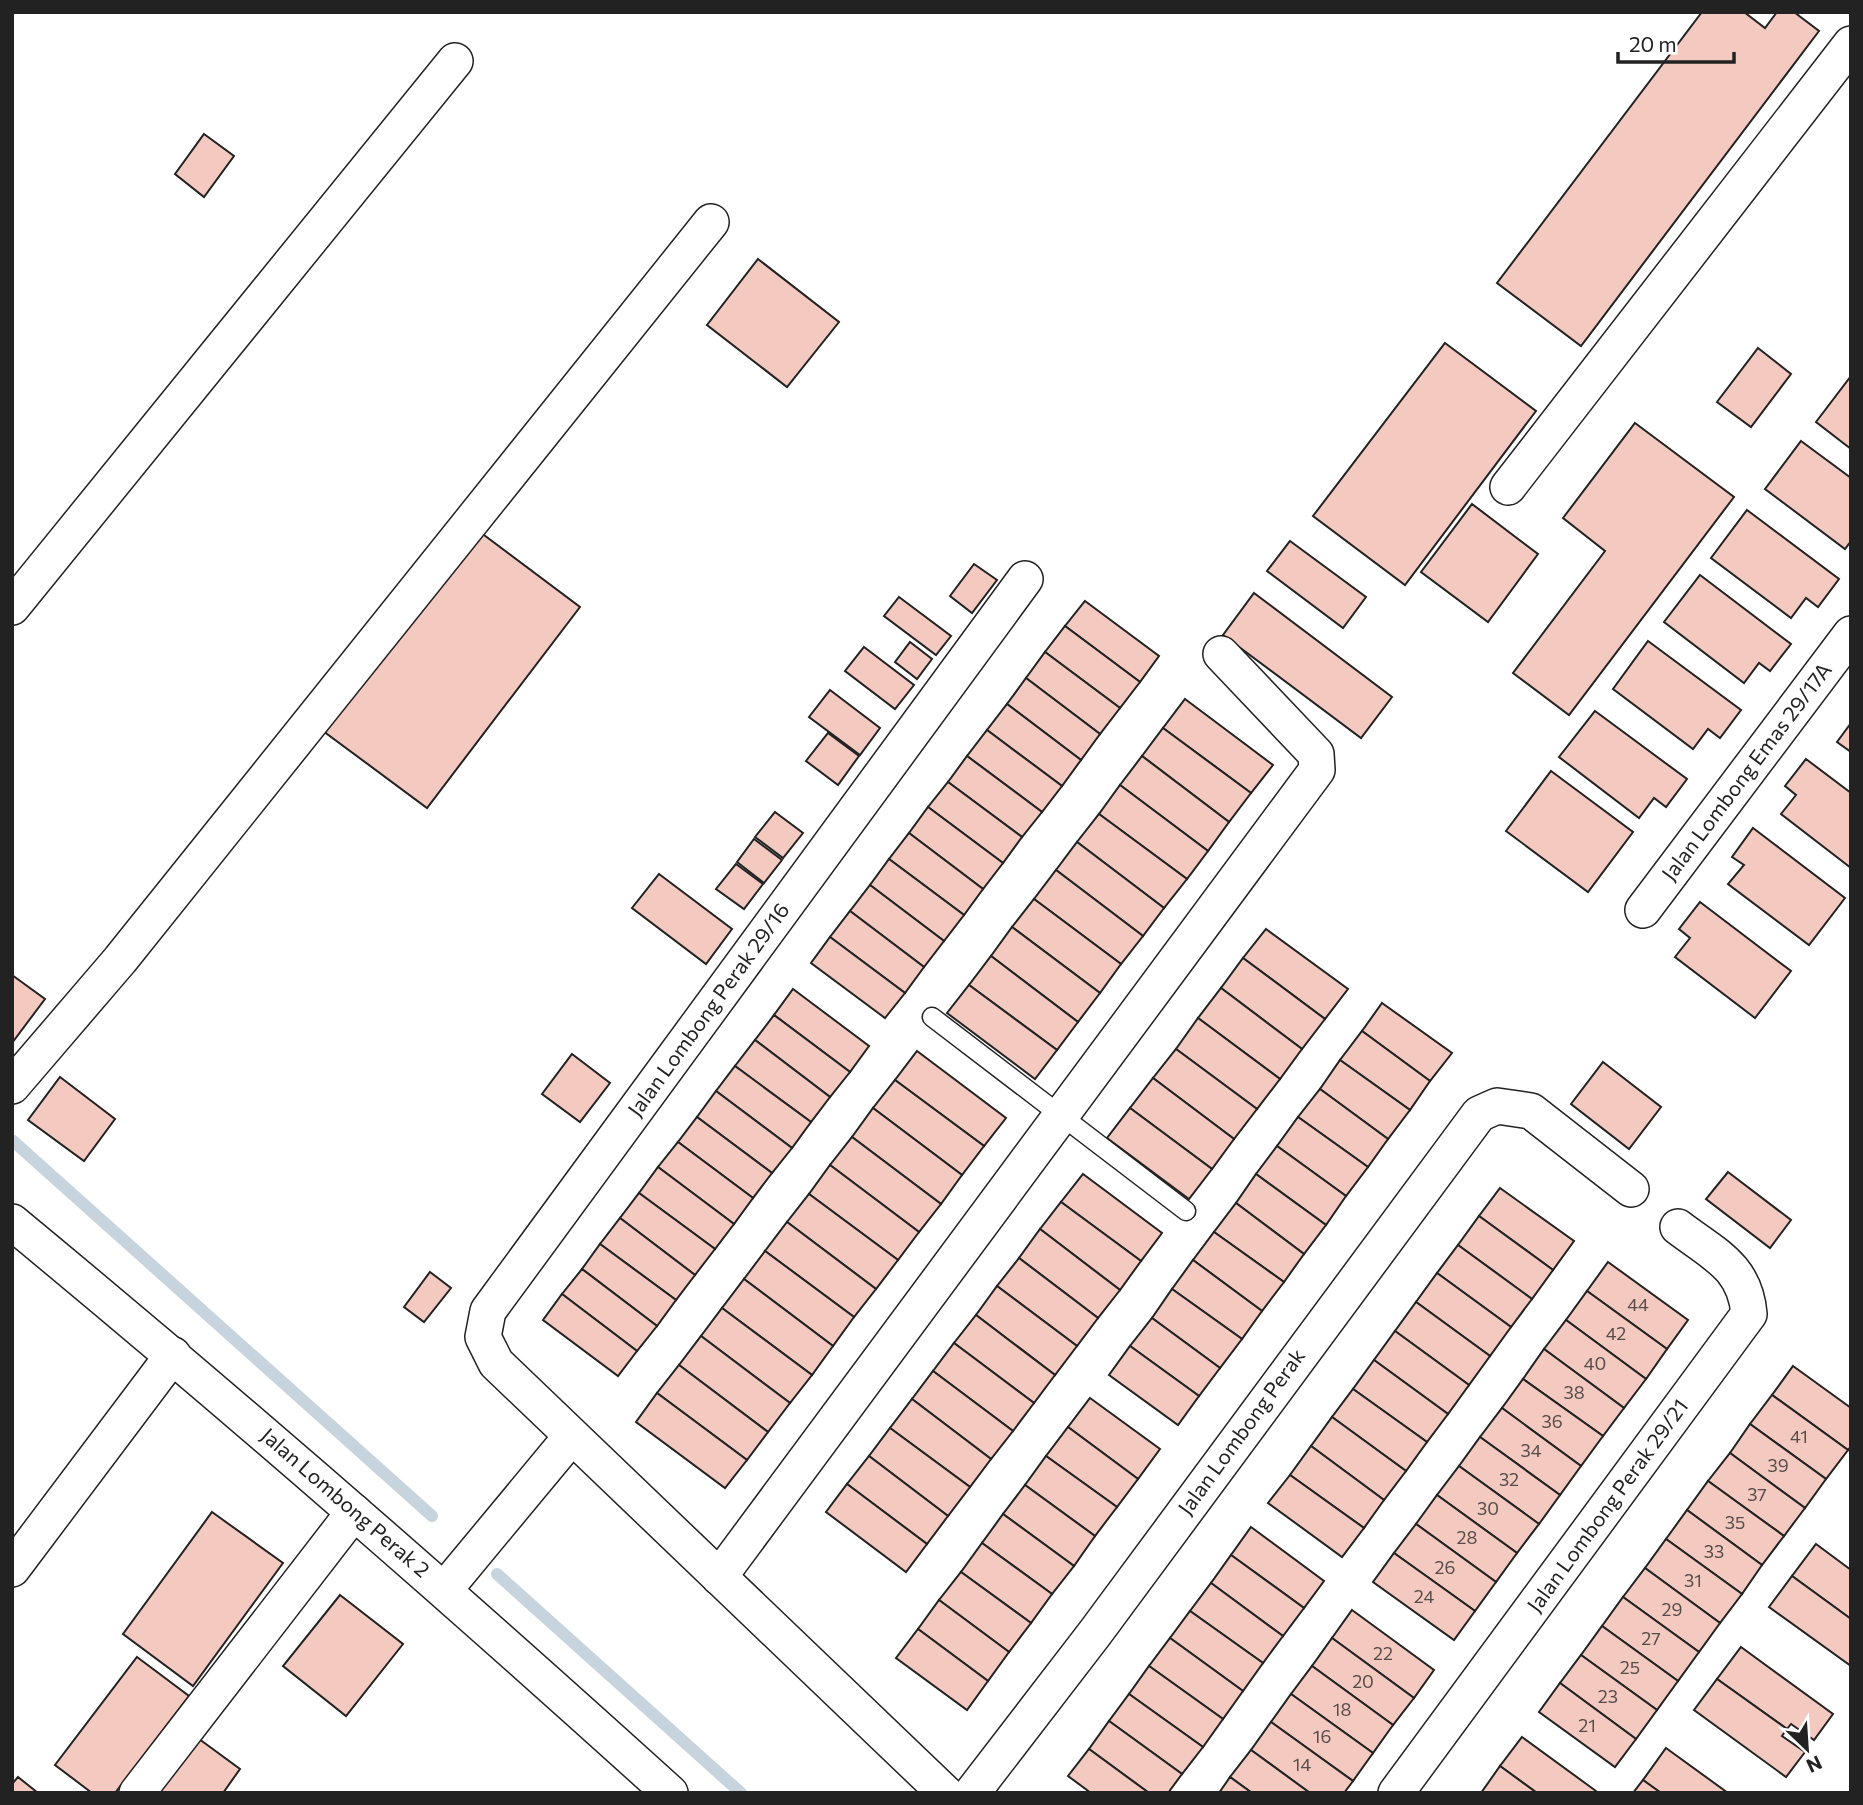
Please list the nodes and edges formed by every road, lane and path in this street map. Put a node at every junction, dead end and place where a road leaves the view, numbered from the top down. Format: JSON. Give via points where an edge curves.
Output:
{"nodes":[{"id":1,"x":1851,"y":44,"type":"edge"},
{"id":2,"x":455,"y":61,"type":"dead end"},
{"id":3,"x":711,"y":222,"type":"dead end"},
{"id":4,"x":1508,"y":488,"type":"dead end"},
{"id":5,"x":1026,"y":579,"type":"dead end"},
{"id":6,"x":12,"y":607,"type":"edge"},
{"id":7,"x":1851,"y":634,"type":"edge"},
{"id":8,"x":1221,"y":654,"type":"dead end"},
{"id":9,"x":1643,"y":910,"type":"dead end"},
{"id":10,"x":932,"y":1017,"type":"dead end"},
{"id":11,"x":12,"y":1086,"type":"edge"},
{"id":12,"x":1061,"y":1116,"type":"junction"},
{"id":13,"x":1631,"y":1189,"type":"dead end"},
{"id":14,"x":1186,"y":1211,"type":"dead end"},
{"id":15,"x":12,"y":1222,"type":"edge"},
{"id":16,"x":1678,"y":1227,"type":"dead end"},
{"id":17,"x":173,"y":1355,"type":"junction"},
{"id":18,"x":572,"y":1437,"type":"junction"},
{"id":19,"x":354,"y":1512,"type":"junction"},
{"id":20,"x":12,"y":1569,"type":"edge"},
{"id":21,"x":719,"y":1577,"type":"junction"},
{"id":22,"x":445,"y":1589,"type":"junction"},
{"id":23,"x":137,"y":1793,"type":"edge"},
{"id":24,"x":670,"y":1793,"type":"edge"},
{"id":25,"x":945,"y":1793,"type":"edge"},
{"id":26,"x":972,"y":1793,"type":"edge"},
{"id":27,"x":1396,"y":1793,"type":"edge"}],
"edges":[{"from":1,"to":4,"type":"street"},
{"from":2,"to":6,"type":"street"},
{"from":3,"to":11,"type":"street","via":[[120,960]]},
{"from":5,"to":18,"type":"street","name":"Jalan Lombong Perak 29/16","via":[[488,1311],[484,1337],[496,1363]]},
{"from":7,"to":9,"type":"street","name":"Jalan Lombong Emas 29/17A"},
{"from":8,"to":12,"type":"street","via":[[1316,754],[1317,770]]},
{"from":10,"to":12,"type":"lane"},
{"from":12,"to":14,"type":"lane"},
{"from":12,"to":21,"type":"street"},
{"from":13,"to":26,"type":"street","name":"Jalan Lombong Perak","via":[[1531,1111],[1497,1106],[1479,1114]]},
{"from":15,"to":17,"type":"street","name":"Jalan Lombong Perak 2"},
{"from":16,"to":27,"type":"street","name":"Jalan Lombong Perak 29/21","via":[[1739,1275],[1749,1314]]},
{"from":17,"to":19,"type":"street","name":"Jalan Lombong Perak 2"},
{"from":17,"to":20,"type":"street"},
{"from":18,"to":21,"type":"street","name":"Jalan Lombong Perak 29/16"},
{"from":18,"to":22,"type":"street"},
{"from":19,"to":22,"type":"street","name":"Jalan Lombong Perak 2"},
{"from":19,"to":23,"type":"street"},
{"from":21,"to":25,"type":"street","name":"Jalan Lombong Perak 29/16"},
{"from":22,"to":24,"type":"street","name":"Jalan Lombong Perak 2"}]}
